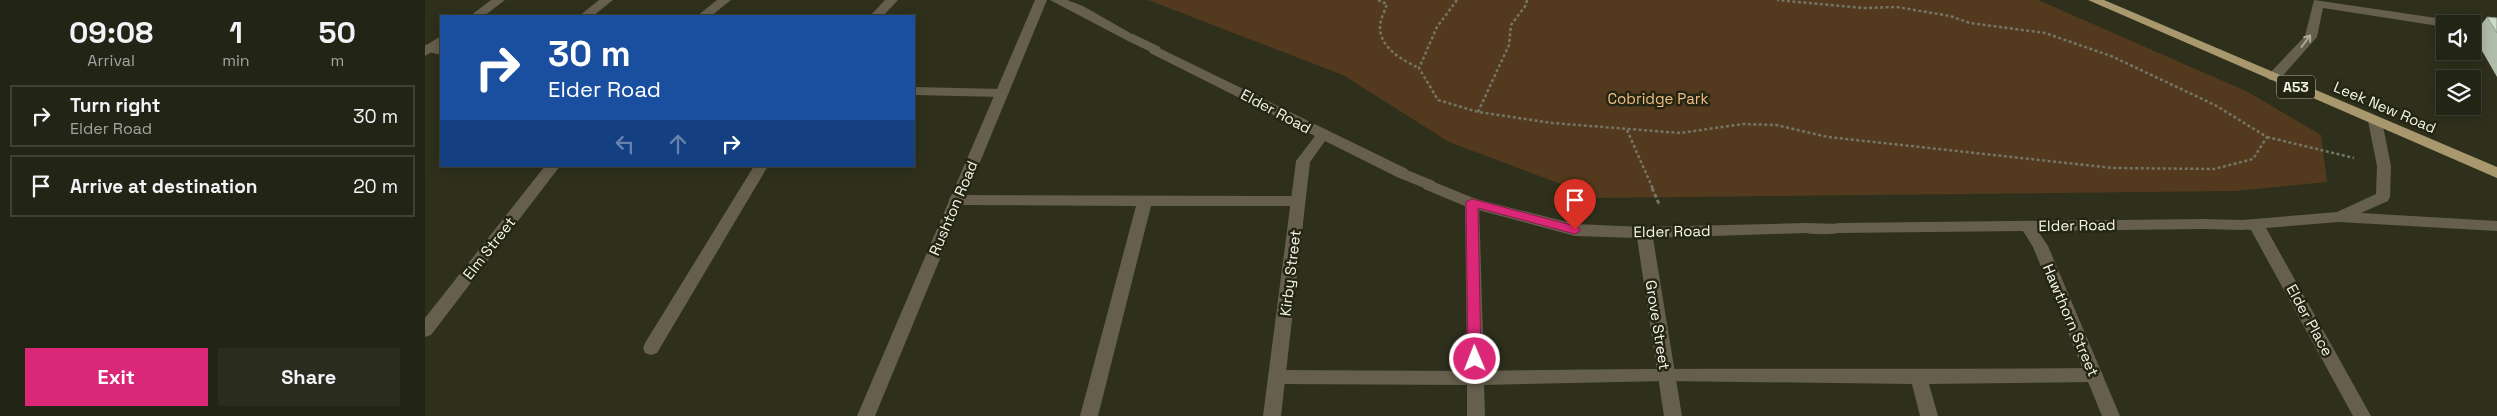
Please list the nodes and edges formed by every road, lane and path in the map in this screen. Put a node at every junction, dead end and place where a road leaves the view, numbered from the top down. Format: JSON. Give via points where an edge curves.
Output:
{"nodes":[{"id":1,"x":499,"y":0,"type":"edge"},
{"id":2,"x":607,"y":0,"type":"edge"},
{"id":3,"x":725,"y":0,"type":"edge"},
{"id":4,"x":892,"y":0,"type":"edge"},
{"id":5,"x":1041,"y":0,"type":"edge"},
{"id":6,"x":1056,"y":0,"type":"edge"},
{"id":7,"x":1378,"y":0,"type":"edge"},
{"id":8,"x":1457,"y":0,"type":"edge"},
{"id":9,"x":1527,"y":0,"type":"edge"},
{"id":10,"x":1777,"y":0,"type":"edge"},
{"id":11,"x":2095,"y":0,"type":"edge"},
{"id":12,"x":2304,"y":0,"type":"edge"},
{"id":13,"x":2318,"y":3,"type":"junction"},
{"id":14,"x":477,"y":15,"type":"edge"},
{"id":15,"x":586,"y":15,"type":"edge"},
{"id":16,"x":704,"y":15,"type":"edge"},
{"id":17,"x":877,"y":15,"type":"edge"},
{"id":18,"x":2436,"y":22,"type":"edge"},
{"id":19,"x":2481,"y":29,"type":"edge"},
{"id":20,"x":2497,"y":32,"type":"edge"},
{"id":21,"x":440,"y":41,"type":"edge"},
{"id":22,"x":432,"y":51,"type":"edge"},
{"id":23,"x":1419,"y":68,"type":"junction"},
{"id":24,"x":2274,"y":77,"type":"junction"},
{"id":25,"x":915,"y":91,"type":"edge"},
{"id":26,"x":1002,"y":93,"type":"junction"},
{"id":27,"x":1478,"y":112,"type":"junction"},
{"id":28,"x":2375,"y":121,"type":"junction"},
{"id":29,"x":1627,"y":130,"type":"junction"},
{"id":30,"x":1322,"y":136,"type":"junction"},
{"id":31,"x":2267,"y":137,"type":"junction"},
{"id":32,"x":2384,"y":166,"type":"junction"},
{"id":33,"x":552,"y":167,"type":"edge"},
{"id":34,"x":760,"y":167,"type":"edge"},
{"id":35,"x":2497,"y":173,"type":"edge"},
{"id":36,"x":957,"y":200,"type":"junction"},
{"id":37,"x":1145,"y":200,"type":"junction"},
{"id":38,"x":1299,"y":201,"type":"junction"},
{"id":39,"x":1472,"y":202,"type":"junction"},
{"id":40,"x":2339,"y":217,"type":"junction"},
{"id":41,"x":2249,"y":224,"type":"junction"},
{"id":42,"x":2027,"y":226,"type":"junction"},
{"id":43,"x":2497,"y":226,"type":"edge"},
{"id":44,"x":1671,"y":232,"type":"junction"},
{"id":45,"x":1644,"y":233,"type":"junction"},
{"id":46,"x":425,"y":330,"type":"edge"},
{"id":47,"x":651,"y":348,"type":"dead end"},
{"id":48,"x":1666,"y":374,"type":"junction"},
{"id":49,"x":2094,"y":375,"type":"junction"},
{"id":50,"x":1277,"y":377,"type":"junction"},
{"id":51,"x":1919,"y":377,"type":"junction"},
{"id":52,"x":1475,"y":378,"type":"junction"},
{"id":53,"x":866,"y":416,"type":"edge"},
{"id":54,"x":1089,"y":416,"type":"edge"},
{"id":55,"x":1272,"y":416,"type":"edge"},
{"id":56,"x":1476,"y":416,"type":"edge"},
{"id":57,"x":1673,"y":416,"type":"edge"},
{"id":58,"x":1929,"y":416,"type":"edge"},
{"id":59,"x":2111,"y":416,"type":"edge"},
{"id":60,"x":2362,"y":416,"type":"edge"}],
"edges":[{"from":1,"to":14,"type":"street"},
{"from":2,"to":15,"type":"street"},
{"from":3,"to":16,"type":"street"},
{"from":4,"to":17,"type":"street"},
{"from":5,"to":26,"type":"street","name":"Rushton Road"},
{"from":6,"to":30,"type":"street","name":"Elder Road"},
{"from":7,"to":23,"type":"path","via":[[1387,4],[1380,27],[1385,45],[1407,63]]},
{"from":8,"to":23,"type":"path","via":[[1437,27]]},
{"from":9,"to":27,"type":"path","via":[[1511,25],[1509,45]]},
{"from":10,"to":31,"type":"path","via":[[1863,8],[1897,7],[1950,16],[1970,24],[2045,33],[2111,56],[2215,105]]},
{"from":11,"to":24,"type":"highway","name":"Leek New Road","number":"A53"},
{"from":12,"to":13,"type":"street"},
{"from":13,"to":18,"type":"street"},
{"from":24,"to":13,"type":"street","one_way":true,"via":[[2311,37]]},
{"from":19,"to":20,"type":"street"},
{"from":21,"to":22,"type":"street"},
{"from":23,"to":27,"type":"path","via":[[1439,100]]},
{"from":24,"to":28,"type":"highway","name":"Leek New Road","number":"A53"},
{"from":25,"to":26,"type":"street"},
{"from":26,"to":36,"type":"street","name":"Rushton Road"},
{"from":27,"to":29,"type":"path"},
{"from":28,"to":32,"type":"street","name":"Elder Road"},
{"from":28,"to":35,"type":"highway","name":"Leek New Road","number":"A53"},
{"from":29,"to":31,"type":"path","via":[[1680,134],[1743,124],[1776,125],[1828,137],[2113,168],[2214,169],[2253,159]]},
{"from":29,"to":44,"type":"path"},
{"from":30,"to":38,"type":"street","name":"Kirby Street","via":[[1303,161]]},
{"from":30,"to":39,"type":"street","name":"Elder Road"},
{"from":31,"to":32,"type":"path"},
{"from":32,"to":40,"type":"street","name":"Elder Road","via":[[2383,198]]},
{"from":33,"to":46,"type":"street","name":"Elm Street"},
{"from":34,"to":47,"type":"street"},
{"from":36,"to":37,"type":"street"},
{"from":36,"to":53,"type":"street","name":"Rushton Road"},
{"from":37,"to":38,"type":"street"},
{"from":37,"to":54,"type":"street"},
{"from":38,"to":50,"type":"street","name":"Kirby Street"},
{"from":39,"to":45,"type":"street","name":"Elder Road","via":[[1575,230]]},
{"from":39,"to":52,"type":"street"},
{"from":40,"to":41,"type":"street","name":"Elder Road"},
{"from":40,"to":43,"type":"street","name":"Elder Road"},
{"from":41,"to":42,"type":"street","name":"Elder Road"},
{"from":41,"to":60,"type":"street","name":"Elder Place"},
{"from":42,"to":44,"type":"street","name":"Elder Road"},
{"from":42,"to":49,"type":"street","name":"Hawthorn Street","via":[[2040,246]]},
{"from":44,"to":45,"type":"street","name":"Elder Road"},
{"from":45,"to":48,"type":"street","name":"Grove Street"},
{"from":48,"to":51,"type":"street"},
{"from":48,"to":52,"type":"street"},
{"from":48,"to":57,"type":"street","name":"Grove Street"},
{"from":49,"to":51,"type":"street"},
{"from":49,"to":59,"type":"street","name":"Hawthorn Street"},
{"from":50,"to":52,"type":"street"},
{"from":50,"to":55,"type":"street","name":"Kirby Street"},
{"from":51,"to":58,"type":"street"},
{"from":52,"to":56,"type":"street"}]}
